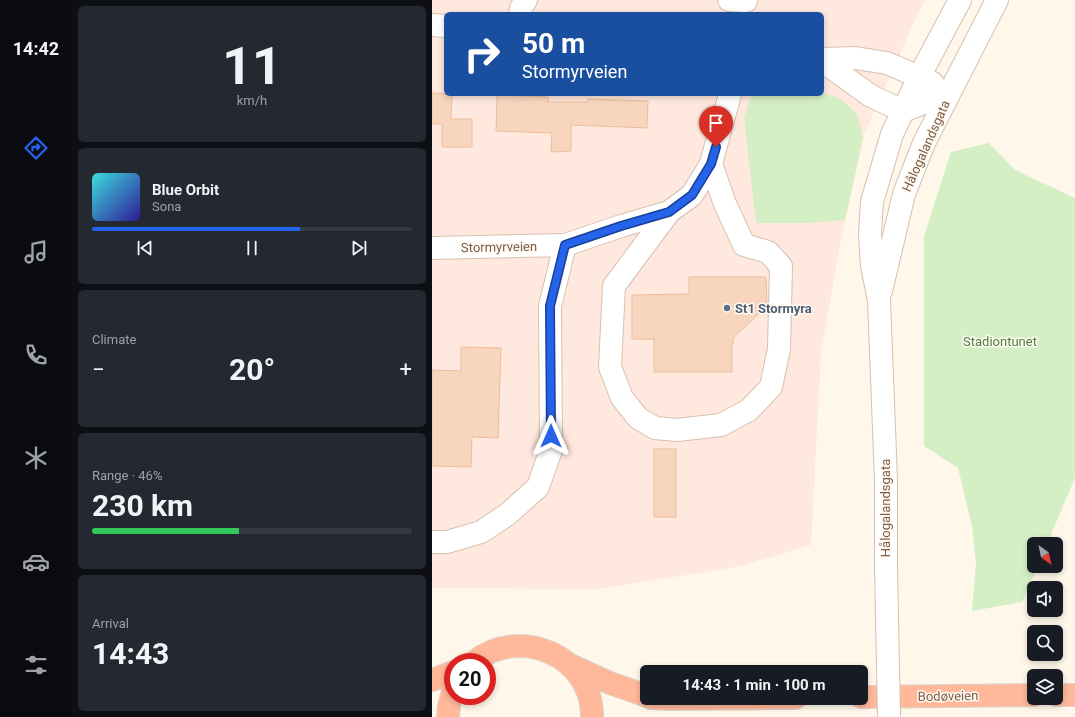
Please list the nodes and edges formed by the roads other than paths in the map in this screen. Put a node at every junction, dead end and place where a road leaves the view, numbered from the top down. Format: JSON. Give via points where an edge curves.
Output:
{"nodes":[{"id":1,"x":526,"y":0,"type":"edge"},
{"id":2,"x":960,"y":0,"type":"edge"},
{"id":3,"x":997,"y":0,"type":"edge"},
{"id":4,"x":520,"y":12,"type":"edge"},
{"id":5,"x":432,"y":25,"type":"edge"},
{"id":6,"x":444,"y":26,"type":"edge"},
{"id":7,"x":824,"y":60,"type":"edge"},
{"id":8,"x":824,"y":61,"type":"edge"},
{"id":9,"x":919,"y":77,"type":"junction"},
{"id":10,"x":950,"y":92,"type":"junction"},
{"id":11,"x":729,"y":96,"type":"edge"},
{"id":12,"x":903,"y":111,"type":"junction"},
{"id":13,"x":711,"y":164,"type":"junction"},
{"id":14,"x":669,"y":212,"type":"junction"},
{"id":15,"x":565,"y":245,"type":"junction"},
{"id":16,"x":432,"y":248,"type":"edge"},
{"id":17,"x":879,"y":300,"type":"junction"},
{"id":18,"x":432,"y":542,"type":"edge"},
{"id":19,"x":489,"y":653,"type":"edge"},
{"id":20,"x":569,"y":665,"type":"junction"},
{"id":21,"x":444,"y":675,"type":"edge"},
{"id":22,"x":432,"y":680,"type":"edge"},
{"id":23,"x":640,"y":694,"type":"edge"},
{"id":24,"x":1027,"y":695,"type":"edge"},
{"id":25,"x":1063,"y":695,"type":"edge"},
{"id":26,"x":1075,"y":695,"type":"edge"},
{"id":27,"x":868,"y":697,"type":"edge"},
{"id":28,"x":449,"y":705,"type":"edge"},
{"id":29,"x":448,"y":717,"type":"edge"},
{"id":30,"x":592,"y":717,"type":"edge"},
{"id":31,"x":889,"y":717,"type":"edge"}],
"edges":[{"from":1,"to":4,"type":"street"},
{"from":2,"to":9,"type":"street","name":"Hålogalandsgata"},
{"from":3,"to":10,"type":"street","name":"Hålogalandsgata"},
{"from":5,"to":6,"type":"street"},
{"from":7,"to":9,"type":"street","via":[[855,58],[887,63]]},
{"from":8,"to":12,"type":"street","via":[[871,96]]},
{"from":9,"to":10,"type":"street"},
{"from":9,"to":12,"type":"street","name":"Hålogalandsgata"},
{"from":10,"to":12,"type":"street"},
{"from":10,"to":17,"type":"street","name":"Hålogalandsgata","via":[[924,143],[904,194]]},
{"from":11,"to":13,"type":"street","name":"Stormyrveien"},
{"from":12,"to":17,"type":"street","name":"Hålogalandsgata","via":[[892,134],[872,202],[872,266]]},
{"from":13,"to":14,"type":"street","name":"Stormyrveien","via":[[692,195]]},
{"from":13,"to":14,"type":"street","via":[[725,204],[744,245],[768,252],[781,266],[779,349],[771,387],[749,410],[721,424],[677,430],[655,428],[638,418],[622,398],[610,367],[614,286]]},
{"from":14,"to":15,"type":"street","name":"Stormyrveien"},
{"from":15,"to":16,"type":"street","name":"Stormyrveien"},
{"from":15,"to":18,"type":"street","via":[[550,306],[551,450],[538,487],[508,514],[481,532],[447,542]]},
{"from":17,"to":31,"type":"street","name":"Hålogalandsgata","bridge":true,"via":[[886,480]]},
{"from":19,"to":20,"type":"highway","via":[[511,646],[526,646],[556,655]]},
{"from":20,"to":23,"type":"highway"},
{"from":20,"to":30,"type":"highway","via":[[586,688]]},
{"from":21,"to":22,"type":"highway"},
{"from":24,"to":27,"type":"highway","name":"Bodøveien"},
{"from":25,"to":26,"type":"highway"},
{"from":28,"to":29,"type":"highway"}]}
